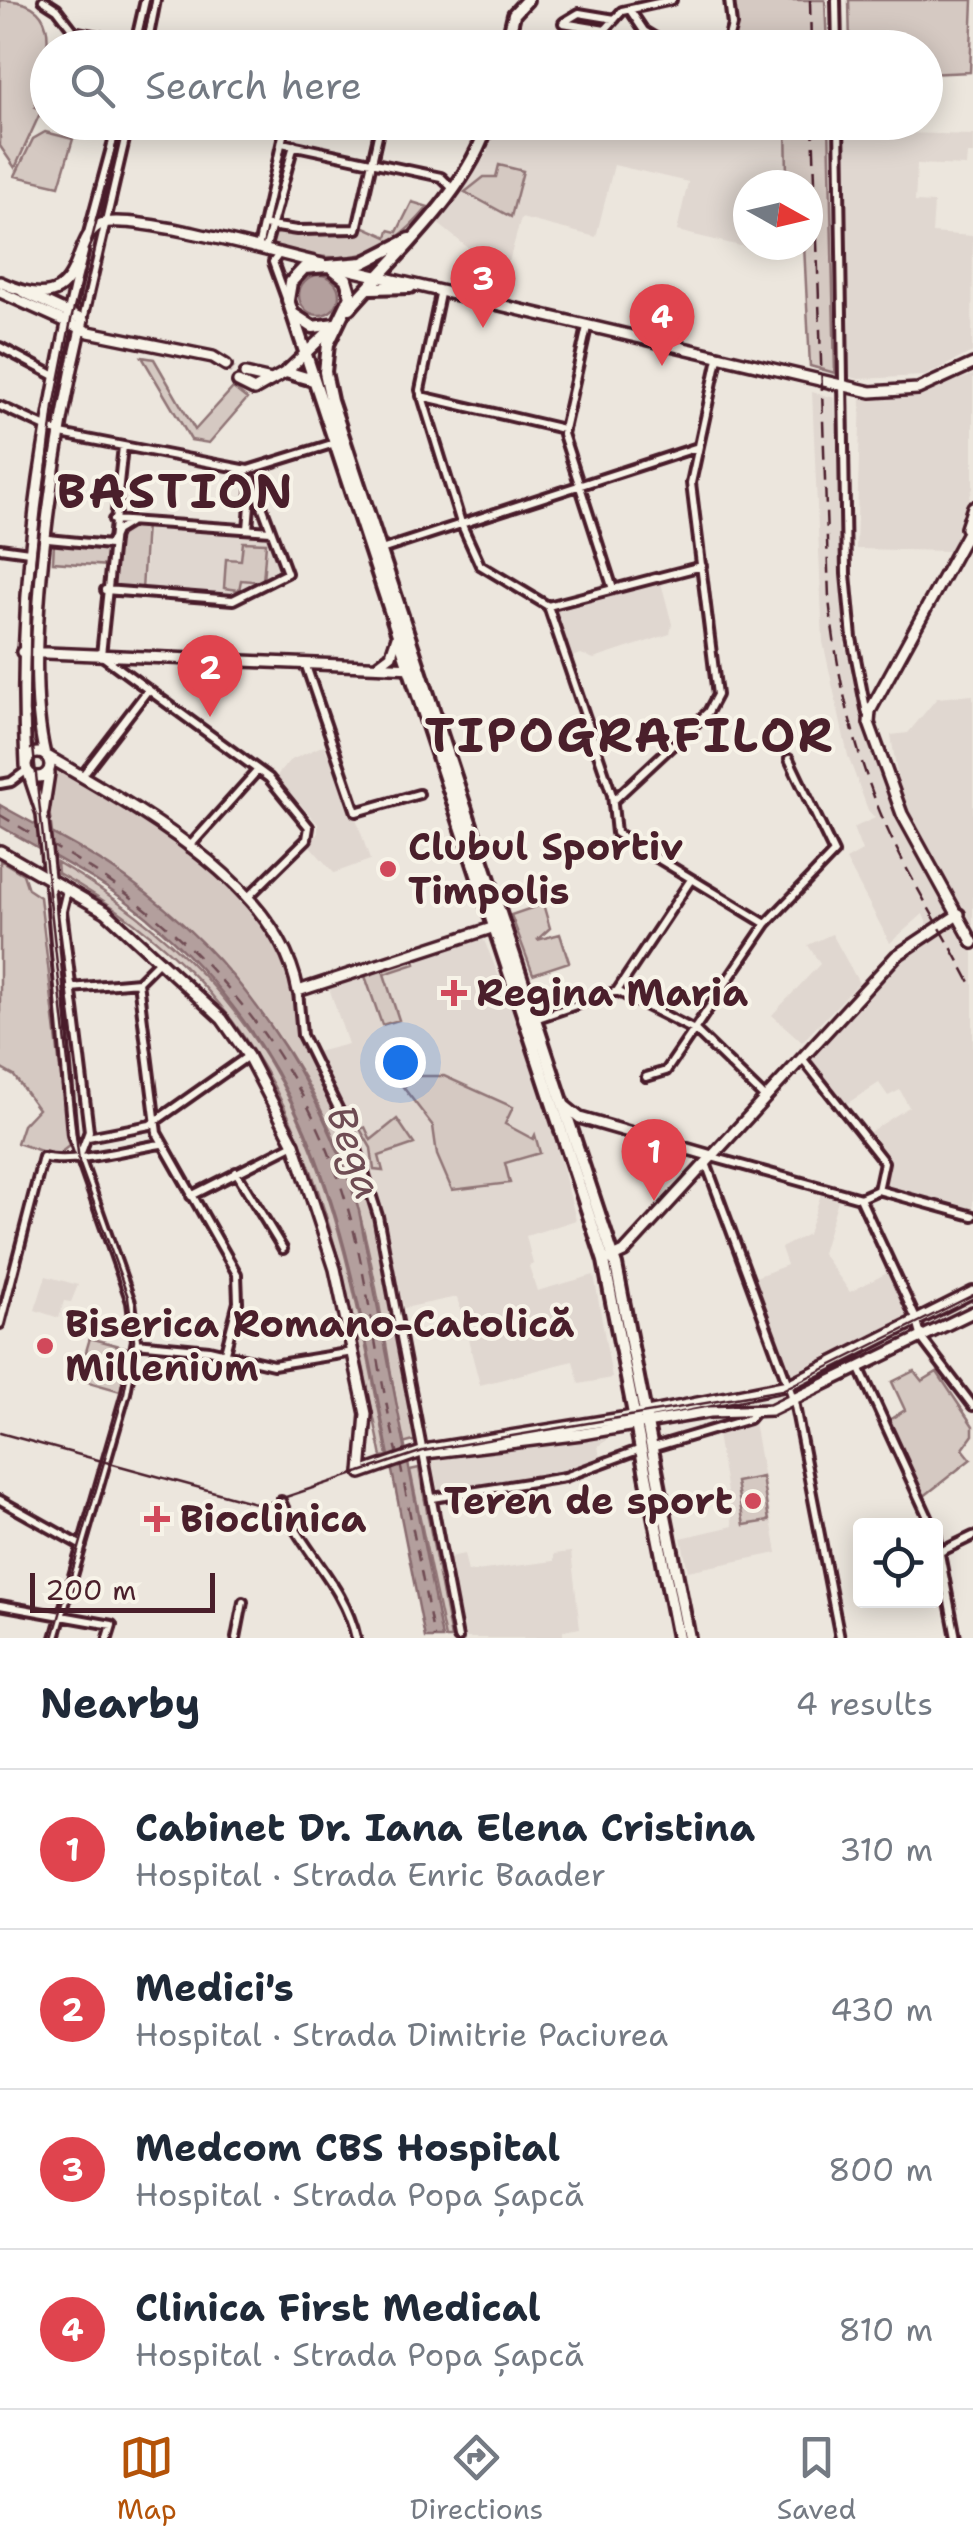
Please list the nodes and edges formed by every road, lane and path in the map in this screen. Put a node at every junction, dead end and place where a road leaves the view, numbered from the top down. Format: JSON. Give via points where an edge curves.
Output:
{"nodes":[{"id":1,"x":43,"y":0,"type":"edge"},
{"id":2,"x":145,"y":0,"type":"edge"},
{"id":3,"x":156,"y":0,"type":"edge"},
{"id":4,"x":512,"y":0,"type":"edge"},
{"id":5,"x":527,"y":0,"type":"edge"},
{"id":6,"x":672,"y":0,"type":"edge"},
{"id":7,"x":728,"y":0,"type":"edge"},
{"id":8,"x":836,"y":0,"type":"edge"},
{"id":9,"x":630,"y":10,"type":"junction"},
{"id":10,"x":514,"y":14,"type":"junction"},
{"id":11,"x":615,"y":19,"type":"junction"},
{"id":12,"x":74,"y":30,"type":"edge"},
{"id":13,"x":138,"y":30,"type":"edge"},
{"id":14,"x":150,"y":30,"type":"edge"},
{"id":15,"x":510,"y":30,"type":"edge"},
{"id":16,"x":643,"y":30,"type":"edge"},
{"id":17,"x":731,"y":30,"type":"edge"},
{"id":18,"x":837,"y":30,"type":"edge"},
{"id":19,"x":113,"y":140,"type":"edge"},
{"id":20,"x":125,"y":140,"type":"edge"},
{"id":21,"x":377,"y":140,"type":"edge"},
{"id":22,"x":481,"y":140,"type":"edge"},
{"id":23,"x":839,"y":140,"type":"edge"},
{"id":24,"x":282,"y":142,"type":"joint"},
{"id":25,"x":294,"y":145,"type":"junction"},
{"id":26,"x":372,"y":162,"type":"junction"},
{"id":27,"x":452,"y":188,"type":"junction"},
{"id":28,"x":106,"y":222,"type":"junction"},
{"id":29,"x":267,"y":226,"type":"junction"},
{"id":30,"x":87,"y":239,"type":"junction"},
{"id":31,"x":410,"y":239,"type":"junction"},
{"id":32,"x":84,"y":250,"type":"junction"},
{"id":33,"x":261,"y":250,"type":"junction"},
{"id":34,"x":278,"y":254,"type":"junction"},
{"id":35,"x":396,"y":258,"type":"junction"},
{"id":36,"x":326,"y":265,"type":"junction"},
{"id":37,"x":380,"y":276,"type":"junction"},
{"id":38,"x":0,"y":282,"type":"edge"},
{"id":39,"x":405,"y":284,"type":"junction"},
{"id":40,"x":0,"y":292,"type":"edge"},
{"id":41,"x":22,"y":292,"type":"junction"},
{"id":42,"x":362,"y":294,"type":"junction"},
{"id":43,"x":440,"y":294,"type":"junction"},
{"id":44,"x":290,"y":308,"type":"junction"},
{"id":45,"x":67,"y":318,"type":"junction"},
{"id":46,"x":342,"y":318,"type":"junction"},
{"id":47,"x":82,"y":324,"type":"junction"},
{"id":48,"x":587,"y":328,"type":"junction"},
{"id":49,"x":0,"y":347,"type":"edge"},
{"id":50,"x":305,"y":354,"type":"junction"},
{"id":51,"x":718,"y":358,"type":"junction"},
{"id":52,"x":973,"y":364,"type":"edge"},
{"id":53,"x":226,"y":365,"type":"tunnel mouth"},
{"id":54,"x":53,"y":375,"type":"junction"},
{"id":55,"x":281,"y":375,"type":"junction"},
{"id":56,"x":846,"y":386,"type":"junction"},
{"id":57,"x":316,"y":388,"type":"junction"},
{"id":58,"x":421,"y":396,"type":"junction"},
{"id":59,"x":0,"y":406,"type":"edge"},
{"id":60,"x":44,"y":428,"type":"junction"},
{"id":61,"x":563,"y":429,"type":"junction"},
{"id":62,"x":61,"y":434,"type":"junction"},
{"id":63,"x":334,"y":444,"type":"junction"},
{"id":64,"x":123,"y":446,"type":"junction"},
{"id":65,"x":696,"y":448,"type":"junction"},
{"id":66,"x":253,"y":470,"type":"junction"},
{"id":67,"x":252,"y":480,"type":"junction"},
{"id":68,"x":580,"y":486,"type":"junction"},
{"id":69,"x":973,"y":507,"type":"edge"},
{"id":70,"x":112,"y":520,"type":"junction"},
{"id":71,"x":140,"y":522,"type":"junction"},
{"id":72,"x":461,"y":523,"type":"junction"},
{"id":73,"x":973,"y":523,"type":"edge"},
{"id":74,"x":248,"y":529,"type":"junction"},
{"id":75,"x":271,"y":531,"type":"junction"},
{"id":76,"x":964,"y":535,"type":"junction"},
{"id":77,"x":48,"y":540,"type":"junction"},
{"id":78,"x":110,"y":545,"type":"junction"},
{"id":79,"x":0,"y":548,"type":"edge"},
{"id":80,"x":28,"y":552,"type":"junction"},
{"id":81,"x":375,"y":552,"type":"junction"},
{"id":82,"x":702,"y":566,"type":"junction"},
{"id":83,"x":108,"y":568,"type":"junction"},
{"id":84,"x":612,"y":586,"type":"junction"},
{"id":85,"x":105,"y":590,"type":"junction"},
{"id":86,"x":134,"y":592,"type":"junction"},
{"id":87,"x":548,"y":606,"type":"junction"},
{"id":88,"x":397,"y":634,"type":"junction"},
{"id":89,"x":22,"y":652,"type":"junction"},
{"id":90,"x":40,"y":653,"type":"junction"},
{"id":91,"x":101,"y":656,"type":"junction"},
{"id":92,"x":304,"y":662,"type":"junction"},
{"id":93,"x":377,"y":665,"type":"junction"},
{"id":94,"x":413,"y":668,"type":"junction"},
{"id":95,"x":148,"y":690,"type":"junction"},
{"id":96,"x":869,"y":723,"type":"junction"},
{"id":97,"x":788,"y":759,"type":"dead end"},
{"id":98,"x":48,"y":761,"type":"junction"},
{"id":99,"x":27,"y":769,"type":"junction"},
{"id":100,"x":258,"y":770,"type":"junction"},
{"id":101,"x":81,"y":777,"type":"junction"},
{"id":102,"x":0,"y":784,"type":"edge"},
{"id":103,"x":419,"y":794,"type":"dead end"},
{"id":104,"x":613,"y":801,"type":"junction"},
{"id":105,"x":42,"y":814,"type":"junction"},
{"id":106,"x":189,"y":847,"type":"junction"},
{"id":107,"x":0,"y":851,"type":"edge"},
{"id":108,"x":50,"y":878,"type":"junction"},
{"id":109,"x":690,"y":880,"type":"junction"},
{"id":110,"x":67,"y":890,"type":"junction"},
{"id":111,"x":247,"y":898,"type":"junction"},
{"id":112,"x":959,"y":914,"type":"junction"},
{"id":113,"x":766,"y":924,"type":"junction"},
{"id":114,"x":497,"y":926,"type":"junction"},
{"id":115,"x":973,"y":943,"type":"edge"},
{"id":116,"x":162,"y":958,"type":"junction"},
{"id":117,"x":138,"y":982,"type":"junction"},
{"id":118,"x":70,"y":988,"type":"junction"},
{"id":119,"x":298,"y":990,"type":"junction"},
{"id":120,"x":617,"y":991,"type":"junction"},
{"id":121,"x":535,"y":1019,"type":"junction"},
{"id":122,"x":696,"y":1031,"type":"junction"},
{"id":123,"x":248,"y":1056,"type":"junction"},
{"id":124,"x":802,"y":1058,"type":"junction"},
{"id":125,"x":646,"y":1077,"type":"dead end"},
{"id":126,"x":765,"y":1098,"type":"junction"},
{"id":127,"x":562,"y":1102,"type":"junction"},
{"id":128,"x":154,"y":1123,"type":"junction"},
{"id":129,"x":86,"y":1138,"type":"junction"},
{"id":130,"x":162,"y":1144,"type":"junction"},
{"id":131,"x":294,"y":1144,"type":"junction"},
{"id":132,"x":76,"y":1147,"type":"junction"},
{"id":133,"x":80,"y":1156,"type":"junction"},
{"id":134,"x":66,"y":1160,"type":"junction"},
{"id":135,"x":709,"y":1160,"type":"junction"},
{"id":136,"x":82,"y":1168,"type":"junction"},
{"id":137,"x":236,"y":1172,"type":"junction"},
{"id":138,"x":878,"y":1190,"type":"junction"},
{"id":139,"x":191,"y":1196,"type":"junction"},
{"id":140,"x":860,"y":1198,"type":"junction"},
{"id":141,"x":973,"y":1216,"type":"edge"},
{"id":142,"x":282,"y":1249,"type":"dead end"},
{"id":143,"x":609,"y":1260,"type":"junction"},
{"id":144,"x":973,"y":1292,"type":"edge"},
{"id":145,"x":973,"y":1312,"type":"edge"},
{"id":146,"x":917,"y":1321,"type":"junction"},
{"id":147,"x":0,"y":1324,"type":"edge"},
{"id":148,"x":922,"y":1339,"type":"junction"},
{"id":149,"x":136,"y":1343,"type":"junction"},
{"id":150,"x":224,"y":1352,"type":"junction"},
{"id":151,"x":353,"y":1352,"type":"junction"},
{"id":152,"x":860,"y":1370,"type":"junction"},
{"id":153,"x":789,"y":1384,"type":"junction"},
{"id":154,"x":794,"y":1401,"type":"junction"},
{"id":155,"x":973,"y":1406,"type":"edge"},
{"id":156,"x":754,"y":1414,"type":"junction"},
{"id":157,"x":642,"y":1418,"type":"junction"},
{"id":158,"x":648,"y":1448,"type":"junction"},
{"id":159,"x":420,"y":1454,"type":"junction"},
{"id":160,"x":433,"y":1498,"type":"junction"},
{"id":161,"x":0,"y":1500,"type":"edge"},
{"id":162,"x":281,"y":1501,"type":"dead end"},
{"id":163,"x":928,"y":1518,"type":"edge"},
{"id":164,"x":973,"y":1536,"type":"edge"},
{"id":165,"x":82,"y":1546,"type":"junction"},
{"id":166,"x":943,"y":1551,"type":"edge"},
{"id":167,"x":943,"y":1568,"type":"edge"},
{"id":168,"x":243,"y":1602,"type":"dead end"},
{"id":169,"x":0,"y":1605,"type":"edge"},
{"id":170,"x":61,"y":1616,"type":"junction"},
{"id":171,"x":55,"y":1638,"type":"edge"},
{"id":172,"x":108,"y":1638,"type":"edge"},
{"id":173,"x":236,"y":1638,"type":"edge"},
{"id":174,"x":356,"y":1638,"type":"edge"},
{"id":175,"x":458,"y":1638,"type":"edge"},
{"id":176,"x":678,"y":1638,"type":"edge"},
{"id":177,"x":689,"y":1638,"type":"edge"},
{"id":178,"x":840,"y":1638,"type":"edge"},
{"id":179,"x":956,"y":1638,"type":"edge"}],
"edges":[{"from":1,"to":12,"type":"street"},
{"from":2,"to":13,"type":"street"},
{"from":3,"to":14,"type":"street"},
{"from":4,"to":10,"type":"main road"},
{"from":5,"to":10,"type":"main road"},
{"from":6,"to":9,"type":"street"},
{"from":7,"to":17,"type":"street"},
{"from":8,"to":18,"type":"street"},
{"from":9,"to":11,"type":"street"},
{"from":9,"to":16,"type":"street"},
{"from":10,"to":15,"type":"main road"},
{"from":11,"to":11,"type":"street","via":[[578,12],[563,23],[603,30]]},
{"from":19,"to":30,"type":"street"},
{"from":20,"to":28,"type":"street"},
{"from":21,"to":26,"type":"street"},
{"from":22,"to":27,"type":"main road"},
{"from":23,"to":56,"type":"street"},
{"from":24,"to":25,"type":"street"},
{"from":24,"to":29,"type":"street"},
{"from":25,"to":26,"type":"street"},
{"from":25,"to":29,"type":"street"},
{"from":26,"to":27,"type":"street","via":[[441,177]]},
{"from":26,"to":29,"type":"street","via":[[354,230]]},
{"from":27,"to":31,"type":"main road"},
{"from":28,"to":30,"type":"street"},
{"from":28,"to":33,"type":"street"},
{"from":28,"to":47,"type":"street"},
{"from":29,"to":33,"type":"street"},
{"from":30,"to":32,"type":"street"},
{"from":31,"to":35,"type":"main road"},
{"from":31,"to":36,"type":"main road","via":[[363,262]]},
{"from":32,"to":41,"type":"street","via":[[59,286]]},
{"from":32,"to":45,"type":"street"},
{"from":33,"to":34,"type":"street"},
{"from":34,"to":36,"type":"street"},
{"from":34,"to":44,"type":"street","via":[[273,262]]},
{"from":35,"to":37,"type":"main road"},
{"from":35,"to":39,"type":"main road","via":[[393,269]]},
{"from":36,"to":37,"type":"street"},
{"from":36,"to":44,"type":"main road","via":[[296,275]]},
{"from":36,"to":46,"type":"main road","via":[[350,287]]},
{"from":37,"to":39,"type":"street"},
{"from":37,"to":42,"type":"main road"},
{"from":38,"to":41,"type":"street"},
{"from":39,"to":42,"type":"main road"},
{"from":39,"to":43,"type":"street"},
{"from":40,"to":45,"type":"street"},
{"from":41,"to":45,"type":"street"},
{"from":42,"to":46,"type":"main road"},
{"from":43,"to":48,"type":"street"},
{"from":43,"to":58,"type":"street"},
{"from":44,"to":46,"type":"main road","via":[[313,328]]},
{"from":44,"to":50,"type":"main road"},
{"from":45,"to":47,"type":"street"},
{"from":45,"to":54,"type":"street"},
{"from":46,"to":50,"type":"street"},
{"from":46,"to":81,"type":"main road","via":[[328,342],[326,379]]},
{"from":47,"to":53,"type":"street"},
{"from":47,"to":62,"type":"street"},
{"from":48,"to":51,"type":"street"},
{"from":48,"to":61,"type":"street"},
{"from":49,"to":54,"type":"street"},
{"from":50,"to":55,"type":"street"},
{"from":50,"to":57,"type":"main road"},
{"from":51,"to":56,"type":"street"},
{"from":51,"to":65,"type":"street"},
{"from":52,"to":56,"type":"street","via":[[909,391]]},
{"from":54,"to":60,"type":"street"},
{"from":55,"to":55,"type":"street","via":[[264,386],[241,378],[259,380]]},
{"from":55,"to":57,"type":"main road","via":[[309,377]]},
{"from":56,"to":96,"type":"street","via":[[848,601]]},
{"from":57,"to":63,"type":"main road"},
{"from":58,"to":61,"type":"street"},
{"from":58,"to":72,"type":"street"},
{"from":59,"to":60,"type":"street"},
{"from":60,"to":62,"type":"street"},
{"from":60,"to":80,"type":"street"},
{"from":61,"to":68,"type":"street"},
{"from":62,"to":64,"type":"street"},
{"from":62,"to":77,"type":"street"},
{"from":63,"to":66,"type":"street"},
{"from":63,"to":81,"type":"main road"},
{"from":64,"to":66,"type":"street"},
{"from":64,"to":70,"type":"street"},
{"from":65,"to":68,"type":"street"},
{"from":65,"to":82,"type":"street","via":[[690,487]]},
{"from":66,"to":67,"type":"street"},
{"from":67,"to":74,"type":"street"},
{"from":67,"to":75,"type":"street"},
{"from":68,"to":72,"type":"street"},
{"from":68,"to":84,"type":"street"},
{"from":69,"to":76,"type":"street"},
{"from":70,"to":71,"type":"street"},
{"from":70,"to":78,"type":"street"},
{"from":71,"to":74,"type":"street"},
{"from":71,"to":78,"type":"street","via":[[118,528]]},
{"from":72,"to":81,"type":"street"},
{"from":72,"to":87,"type":"street","via":[[480,565]]},
{"from":73,"to":76,"type":"street"},
{"from":74,"to":75,"type":"street"},
{"from":75,"to":86,"type":"street","via":[[287,573],[235,600]]},
{"from":76,"to":96,"type":"street"},
{"from":77,"to":78,"type":"street"},
{"from":77,"to":90,"type":"street"},
{"from":78,"to":83,"type":"street"},
{"from":79,"to":80,"type":"street"},
{"from":80,"to":89,"type":"street"},
{"from":81,"to":88,"type":"main road"},
{"from":81,"to":94,"type":"main road"},
{"from":82,"to":84,"type":"street"},
{"from":82,"to":104,"type":"street","via":[[718,676],[710,710]]},
{"from":83,"to":85,"type":"street"},
{"from":83,"to":86,"type":"street","via":[[115,584]]},
{"from":84,"to":87,"type":"street"},
{"from":85,"to":86,"type":"street"},
{"from":85,"to":91,"type":"street"},
{"from":87,"to":104,"type":"street"},
{"from":88,"to":93,"type":"street","via":[[391,655]]},
{"from":88,"to":94,"type":"main road"},
{"from":89,"to":90,"type":"street"},
{"from":89,"to":99,"type":"street"},
{"from":90,"to":91,"type":"street"},
{"from":90,"to":98,"type":"street"},
{"from":91,"to":92,"type":"street"},
{"from":91,"to":95,"type":"street"},
{"from":92,"to":93,"type":"street"},
{"from":92,"to":103,"type":"street","via":[[356,812]]},
{"from":93,"to":94,"type":"street"},
{"from":94,"to":114,"type":"main road"},
{"from":95,"to":100,"type":"street"},
{"from":95,"to":101,"type":"street"},
{"from":96,"to":112,"type":"street","via":[[902,814]]},
{"from":97,"to":113,"type":"street","via":[[834,852]]},
{"from":98,"to":99,"type":"street","via":[[33,754]]},
{"from":98,"to":99,"type":"street","via":[[40,778]]},
{"from":98,"to":101,"type":"street"},
{"from":98,"to":105,"type":"street"},
{"from":99,"to":102,"type":"street"},
{"from":99,"to":105,"type":"street"},
{"from":100,"to":106,"type":"street"},
{"from":100,"to":111,"type":"street","via":[[307,823],[306,839]]},
{"from":101,"to":106,"type":"street"},
{"from":104,"to":109,"type":"street","via":[[621,839]]},
{"from":105,"to":108,"type":"street"},
{"from":106,"to":111,"type":"street"},
{"from":107,"to":108,"type":"street"},
{"from":108,"to":110,"type":"street"},
{"from":108,"to":132,"type":"street"},
{"from":109,"to":113,"type":"street"},
{"from":109,"to":120,"type":"street"},
{"from":110,"to":116,"type":"street"},
{"from":110,"to":118,"type":"street","via":[[62,911]]},
{"from":111,"to":119,"type":"street","via":[[284,944]]},
{"from":112,"to":115,"type":"street"},
{"from":112,"to":124,"type":"street","via":[[901,950]]},
{"from":113,"to":122,"type":"street"},
{"from":114,"to":119,"type":"street"},
{"from":114,"to":121,"type":"main road"},
{"from":114,"to":143,"type":"main road"},
{"from":116,"to":117,"type":"street"},
{"from":116,"to":123,"type":"street"},
{"from":117,"to":118,"type":"street"},
{"from":117,"to":128,"type":"street"},
{"from":118,"to":129,"type":"street"},
{"from":119,"to":159,"type":"street","via":[[302,1035],[350,1130],[374,1201]]},
{"from":120,"to":121,"type":"street"},
{"from":120,"to":122,"type":"street"},
{"from":121,"to":127,"type":"main road"},
{"from":122,"to":125,"type":"street","via":[[666,1071]]},
{"from":122,"to":126,"type":"street"},
{"from":123,"to":128,"type":"street"},
{"from":123,"to":131,"type":"street"},
{"from":124,"to":126,"type":"street"},
{"from":124,"to":138,"type":"street","via":[[882,1160]]},
{"from":126,"to":135,"type":"street"},
{"from":127,"to":135,"type":"street","via":[[576,1116]]},
{"from":127,"to":143,"type":"main road"},
{"from":128,"to":129,"type":"street"},
{"from":128,"to":130,"type":"street"},
{"from":129,"to":132,"type":"street"},
{"from":129,"to":133,"type":"street"},
{"from":130,"to":133,"type":"street"},
{"from":130,"to":139,"type":"street"},
{"from":131,"to":137,"type":"street"},
{"from":131,"to":151,"type":"street","via":[[335,1270]]},
{"from":132,"to":133,"type":"street"},
{"from":132,"to":134,"type":"street"},
{"from":133,"to":134,"type":"street"},
{"from":133,"to":136,"type":"street"},
{"from":134,"to":136,"type":"street"},
{"from":134,"to":147,"type":"street","via":[[43,1157]]},
{"from":135,"to":140,"type":"street"},
{"from":135,"to":143,"type":"street"},
{"from":135,"to":153,"type":"street"},
{"from":136,"to":149,"type":"street","via":[[130,1296]]},
{"from":137,"to":139,"type":"street"},
{"from":137,"to":142,"type":"street"},
{"from":138,"to":140,"type":"street"},
{"from":138,"to":141,"type":"street"},
{"from":139,"to":150,"type":"street","via":[[237,1274],[238,1302]]},
{"from":140,"to":146,"type":"street"},
{"from":143,"to":157,"type":"main road"},
{"from":144,"to":146,"type":"street"},
{"from":145,"to":148,"type":"street"},
{"from":146,"to":148,"type":"street"},
{"from":146,"to":153,"type":"street"},
{"from":148,"to":152,"type":"street"},
{"from":148,"to":155,"type":"street"},
{"from":149,"to":150,"type":"street"},
{"from":149,"to":165,"type":"street"},
{"from":150,"to":151,"type":"street","via":[[286,1365]]},
{"from":151,"to":159,"type":"street","via":[[366,1420],[361,1473]]},
{"from":152,"to":154,"type":"street"},
{"from":152,"to":163,"type":"street"},
{"from":153,"to":154,"type":"street"},
{"from":153,"to":157,"type":"street"},
{"from":154,"to":156,"type":"street"},
{"from":154,"to":178,"type":"street"},
{"from":156,"to":157,"type":"street"},
{"from":156,"to":158,"type":"street"},
{"from":157,"to":158,"type":"main road"},
{"from":157,"to":159,"type":"street"},
{"from":158,"to":160,"type":"street","via":[[565,1477]]},
{"from":158,"to":176,"type":"main road"},
{"from":158,"to":177,"type":"main road"},
{"from":159,"to":160,"type":"street"},
{"from":160,"to":175,"type":"street"},
{"from":161,"to":165,"type":"street"},
{"from":162,"to":174,"type":"street","via":[[349,1608]]},
{"from":164,"to":166,"type":"street"},
{"from":165,"to":170,"type":"street"},
{"from":167,"to":179,"type":"street"},
{"from":168,"to":173,"type":"street"},
{"from":169,"to":170,"type":"street"},
{"from":170,"to":171,"type":"street"},
{"from":170,"to":172,"type":"street","via":[[112,1625]]}]}
